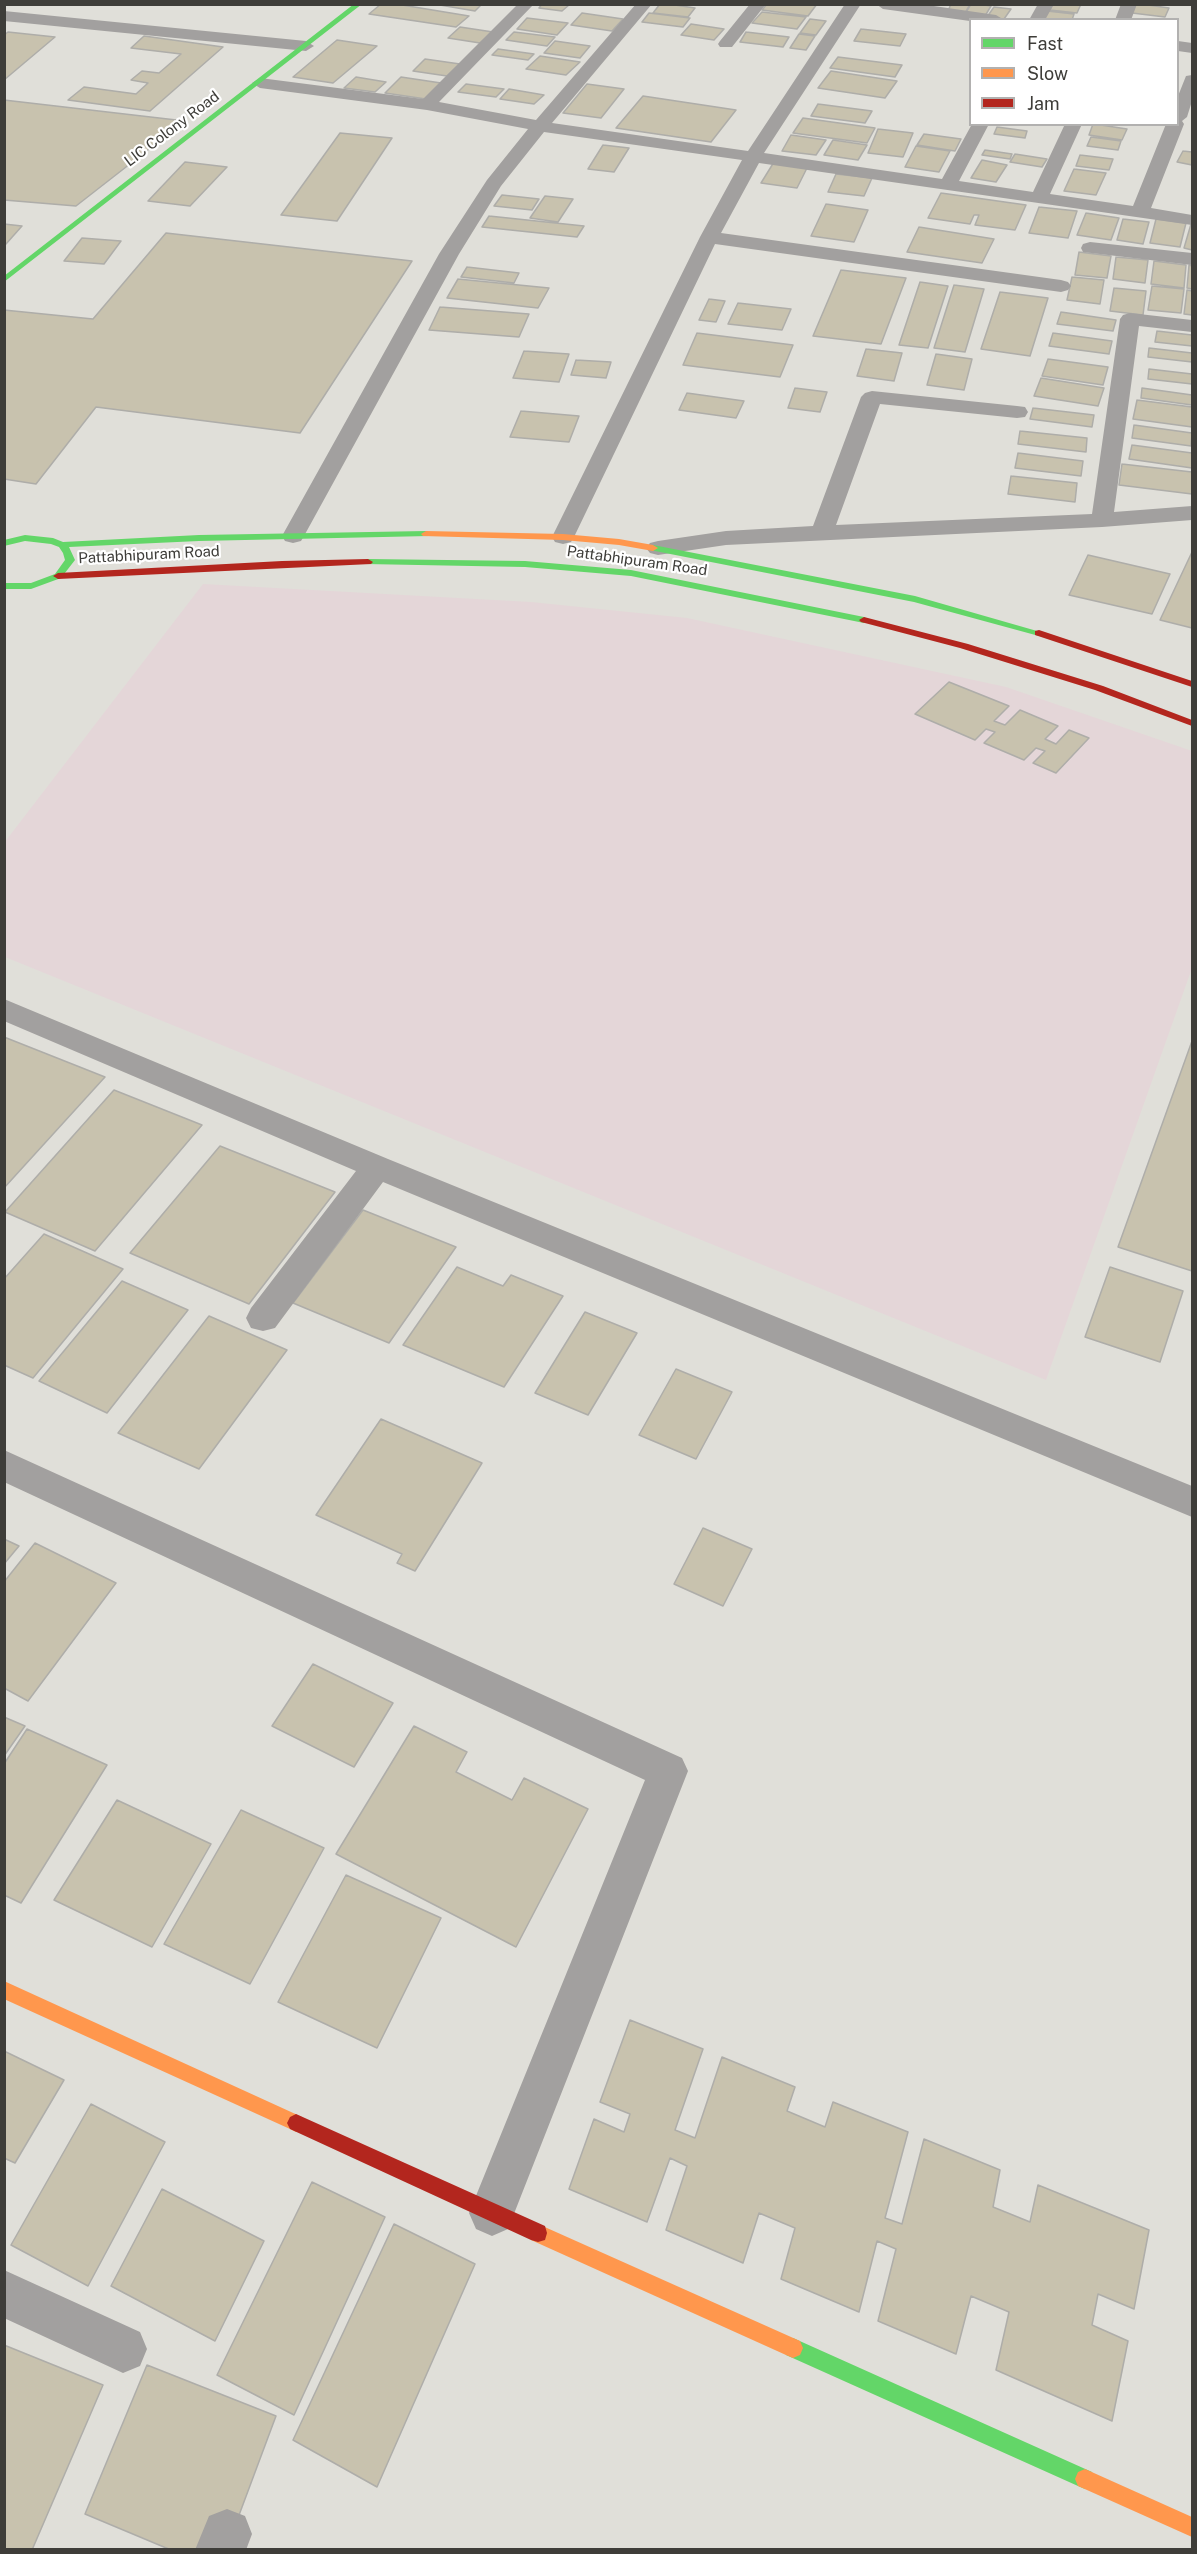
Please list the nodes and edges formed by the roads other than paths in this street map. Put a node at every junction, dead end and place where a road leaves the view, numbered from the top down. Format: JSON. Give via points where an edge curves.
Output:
{"nodes":[{"id":1,"x":359,"y":4,"type":"edge"},
{"id":2,"x":527,"y":4,"type":"edge"},
{"id":3,"x":645,"y":4,"type":"edge"},
{"id":4,"x":759,"y":4,"type":"edge"},
{"id":5,"x":853,"y":4,"type":"edge"},
{"id":6,"x":883,"y":4,"type":"edge"},
{"id":7,"x":1046,"y":4,"type":"edge"},
{"id":8,"x":4,"y":16,"type":"edge"},
{"id":9,"x":982,"y":18,"type":"edge"},
{"id":10,"x":1038,"y":18,"type":"edge"},
{"id":11,"x":726,"y":44,"type":"dead end"},
{"id":12,"x":306,"y":46,"type":"junction"},
{"id":13,"x":1192,"y":80,"type":"edge"},
{"id":14,"x":260,"y":83,"type":"junction"},
{"id":15,"x":427,"y":105,"type":"junction"},
{"id":16,"x":1179,"y":114,"type":"edge"},
{"id":17,"x":540,"y":126,"type":"junction"},
{"id":18,"x":980,"y":126,"type":"edge"},
{"id":19,"x":1073,"y":126,"type":"edge"},
{"id":20,"x":1174,"y":126,"type":"edge"},
{"id":21,"x":754,"y":155,"type":"junction"},
{"id":22,"x":948,"y":184,"type":"junction"},
{"id":23,"x":1040,"y":197,"type":"junction"},
{"id":24,"x":1140,"y":212,"type":"junction"},
{"id":25,"x":1192,"y":219,"type":"edge"},
{"id":26,"x":709,"y":237,"type":"junction"},
{"id":27,"x":1090,"y":248,"type":"dead end"},
{"id":28,"x":1192,"y":259,"type":"edge"},
{"id":29,"x":9,"y":271,"type":"edge"},
{"id":30,"x":1061,"y":286,"type":"dead end"},
{"id":31,"x":1192,"y":326,"type":"edge"},
{"id":32,"x":1017,"y":412,"type":"dead end"},
{"id":33,"x":1192,"y":513,"type":"edge"},
{"id":34,"x":1102,"y":520,"type":"junction"},
{"id":35,"x":822,"y":532,"type":"junction"},
{"id":36,"x":293,"y":536,"type":"junction"},
{"id":37,"x":562,"y":537,"type":"junction"},
{"id":38,"x":4,"y":543,"type":"edge"},
{"id":39,"x":62,"y":545,"type":"junction"},
{"id":40,"x":658,"y":548,"type":"junction"},
{"id":41,"x":58,"y":576,"type":"junction"},
{"id":42,"x":10,"y":587,"type":"edge"},
{"id":43,"x":4,"y":600,"type":"edge"},
{"id":44,"x":1192,"y":684,"type":"edge"},
{"id":45,"x":1192,"y":723,"type":"edge"},
{"id":46,"x":4,"y":1009,"type":"edge"},
{"id":47,"x":377,"y":1167,"type":"junction"},
{"id":48,"x":263,"y":1318,"type":"dead end"},
{"id":49,"x":4,"y":1465,"type":"edge"},
{"id":50,"x":1192,"y":1502,"type":"edge"},
{"id":51,"x":4,"y":1990,"type":"edge"},
{"id":52,"x":492,"y":2213,"type":"junction"},
{"id":53,"x":4,"y":2293,"type":"edge"},
{"id":54,"x":123,"y":2349,"type":"dead end"},
{"id":55,"x":1192,"y":2527,"type":"edge"}],
"edges":[{"from":1,"to":12,"type":"street","name":"LIC Colony Road"},
{"from":2,"to":15,"type":"street"},
{"from":3,"to":17,"type":"street"},
{"from":4,"to":11,"type":"street"},
{"from":5,"to":21,"type":"street"},
{"from":6,"to":9,"type":"street"},
{"from":7,"to":10,"type":"street"},
{"from":8,"to":12,"type":"street"},
{"from":12,"to":14,"type":"street","name":"LIC Colony Road"},
{"from":13,"to":16,"type":"street"},
{"from":14,"to":15,"type":"street"},
{"from":14,"to":29,"type":"street","name":"LIC Colony Road"},
{"from":15,"to":17,"type":"street"},
{"from":17,"to":21,"type":"street"},
{"from":17,"to":36,"type":"street","via":[[493,184],[449,254]]},
{"from":18,"to":22,"type":"street"},
{"from":19,"to":23,"type":"street"},
{"from":20,"to":24,"type":"street"},
{"from":21,"to":22,"type":"street"},
{"from":21,"to":26,"type":"street"},
{"from":22,"to":23,"type":"street"},
{"from":23,"to":24,"type":"street"},
{"from":24,"to":25,"type":"street"},
{"from":26,"to":30,"type":"street"},
{"from":26,"to":37,"type":"street"},
{"from":27,"to":28,"type":"street"},
{"from":31,"to":34,"type":"street","via":[[1130,319]]},
{"from":32,"to":35,"type":"street","via":[[872,397]]},
{"from":33,"to":34,"type":"street"},
{"from":34,"to":35,"type":"street"},
{"from":35,"to":40,"type":"street","via":[[726,538]]},
{"from":36,"to":37,"type":"street","name":"Pattabhipuram Road"},
{"from":36,"to":39,"type":"street","name":"Pattabhipuram Road"},
{"from":37,"to":40,"type":"street","name":"Pattabhipuram Road"},
{"from":38,"to":39,"type":"street","name":"Pattabhipuram Road","via":[[40,538]]},
{"from":39,"to":41,"type":"street","via":[[70,560]]},
{"from":40,"to":44,"type":"street","name":"Pattabhipuram Road","via":[[915,599],[999,620]]},
{"from":41,"to":42,"type":"street","name":"Pattabhipuram Road"},
{"from":41,"to":45,"type":"street","name":"Pattabhipuram Road","via":[[409,561],[631,573],[857,618],[953,643],[1099,688]]},
{"from":42,"to":43,"type":"street"},
{"from":46,"to":47,"type":"street"},
{"from":47,"to":48,"type":"street"},
{"from":47,"to":50,"type":"street"},
{"from":49,"to":52,"type":"street","via":[[668,1771]]},
{"from":51,"to":52,"type":"street"},
{"from":52,"to":55,"type":"street"},
{"from":53,"to":54,"type":"street"}]}
